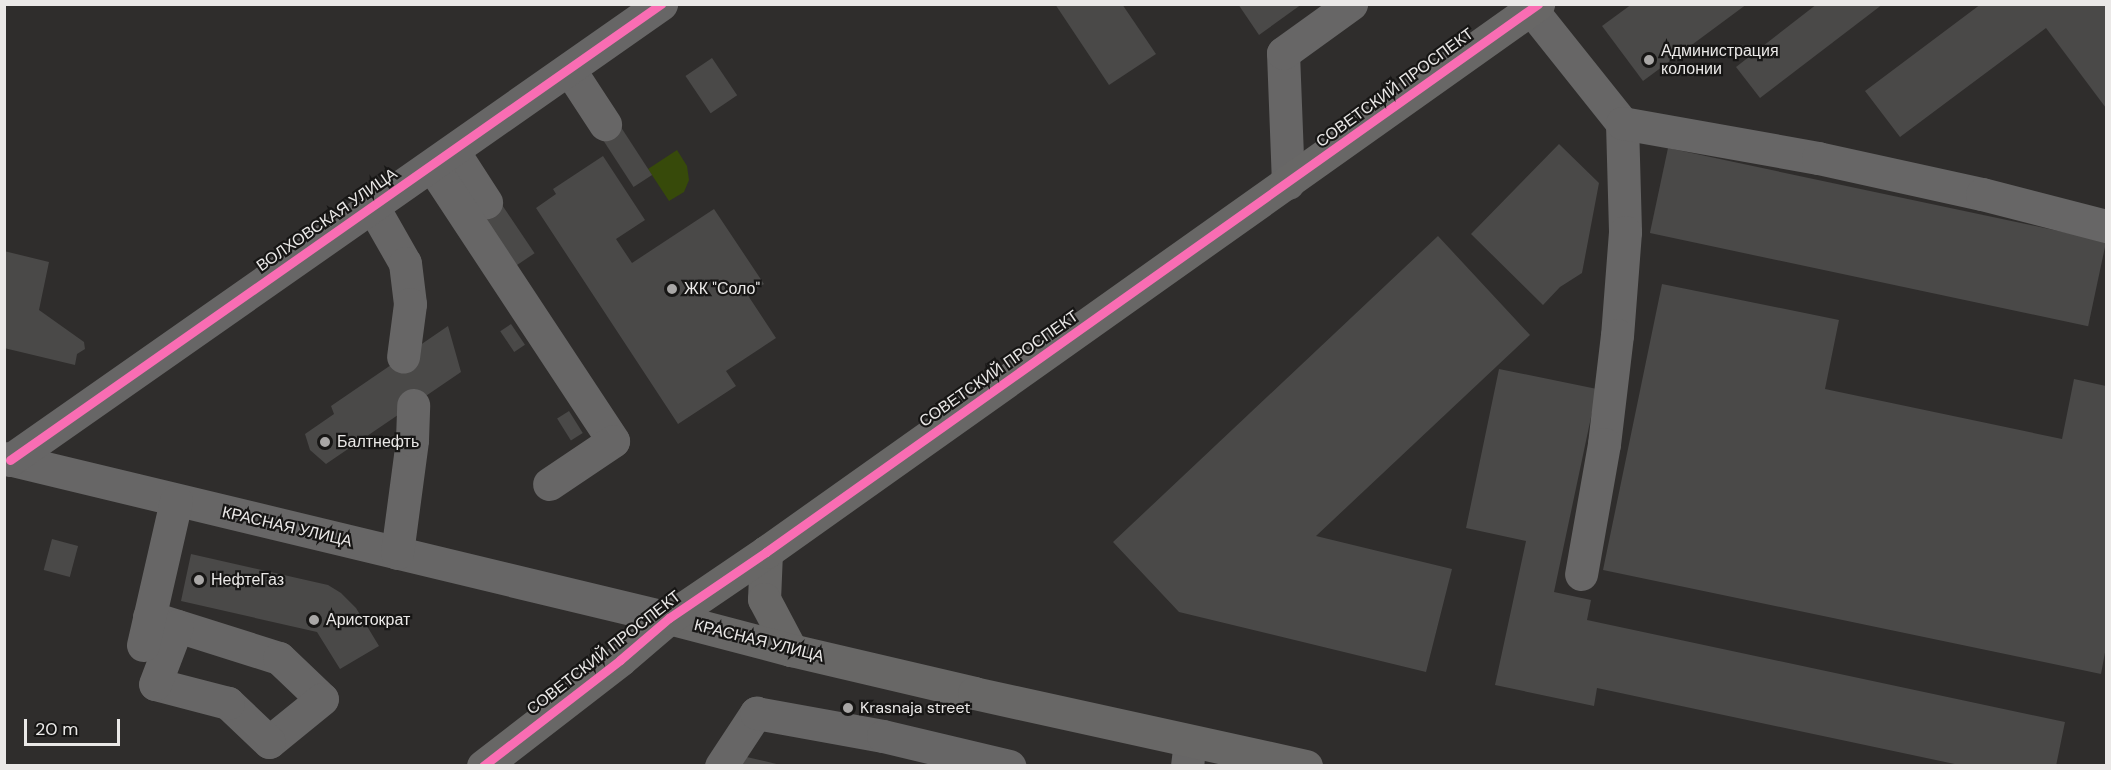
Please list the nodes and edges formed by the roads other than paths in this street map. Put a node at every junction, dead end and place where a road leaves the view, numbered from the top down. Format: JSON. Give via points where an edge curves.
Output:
{"nodes":[{"id":1,"x":661,"y":4,"type":"edge"},
{"id":2,"x":1351,"y":4,"type":"edge"},
{"id":3,"x":1534,"y":7,"type":"edge"},
{"id":4,"x":570,"y":69,"type":"junction"},
{"id":5,"x":1622,"y":123,"type":"junction"},
{"id":6,"x":605,"y":124,"type":"dead end"},
{"id":7,"x":442,"y":158,"type":"junction"},
{"id":8,"x":1288,"y":183,"type":"junction"},
{"id":9,"x":486,"y":202,"type":"dead end"},
{"id":10,"x":373,"y":207,"type":"junction"},
{"id":11,"x":2106,"y":226,"type":"edge"},
{"id":12,"x":403,"y":357,"type":"dead end"},
{"id":13,"x":413,"y":405,"type":"dead end"},
{"id":14,"x":7,"y":459,"type":"edge"},
{"id":15,"x":549,"y":484,"type":"dead end"},
{"id":16,"x":176,"y":501,"type":"junction"},
{"id":17,"x":766,"y":552,"type":"junction"},
{"id":18,"x":397,"y":553,"type":"junction"},
{"id":19,"x":1581,"y":574,"type":"dead end"},
{"id":20,"x":669,"y":618,"type":"junction"},
{"id":21,"x":156,"y":630,"type":"junction"},
{"id":22,"x":791,"y":650,"type":"junction"},
{"id":23,"x":1189,"y":753,"type":"edge"},
{"id":24,"x":483,"y":765,"type":"edge"},
{"id":25,"x":721,"y":765,"type":"edge"},
{"id":26,"x":1009,"y":765,"type":"edge"},
{"id":27,"x":1305,"y":765,"type":"edge"}],
"edges":[{"from":1,"to":4,"type":"street","name":"ВОЛХОВСКАЯ УЛИЦА"},
{"from":2,"to":8,"type":"street","via":[[1283,53]]},
{"from":3,"to":5,"type":"street"},
{"from":3,"to":8,"type":"main road","name":"СОВЕТСКИЙ ПРОСПЕКТ"},
{"from":4,"to":6,"type":"street"},
{"from":4,"to":7,"type":"street","name":"ВОЛХОВСКАЯ УЛИЦА"},
{"from":5,"to":11,"type":"street","via":[[1818,158]]},
{"from":5,"to":19,"type":"street","via":[[1625,232],[1617,335],[1604,444]]},
{"from":7,"to":9,"type":"street"},
{"from":7,"to":10,"type":"street","name":"ВОЛХОВСКАЯ УЛИЦА"},
{"from":7,"to":15,"type":"street","via":[[613,441]]},
{"from":8,"to":17,"type":"main road","name":"СОВЕТСКИЙ ПРОСПЕКТ"},
{"from":10,"to":12,"type":"street","via":[[405,263],[410,304]]},
{"from":10,"to":14,"type":"street","name":"ВОЛХОВСКАЯ УЛИЦА"},
{"from":13,"to":18,"type":"street"},
{"from":14,"to":16,"type":"street","name":"КРАСНАЯ УЛИЦА"},
{"from":16,"to":18,"type":"street","name":"КРАСНАЯ УЛИЦА"},
{"from":16,"to":21,"type":"street"},
{"from":17,"to":20,"type":"main road","name":"СОВЕТСКИЙ ПРОСПЕКТ"},
{"from":17,"to":22,"type":"main road","via":[[764,599]]},
{"from":18,"to":20,"type":"street","name":"КРАСНАЯ УЛИЦА"},
{"from":20,"to":22,"type":"main road","name":"КРАСНАЯ УЛИЦА"},
{"from":20,"to":24,"type":"main road","name":"СОВЕТСКИЙ ПРОСПЕКТ"},
{"from":21,"to":21,"type":"street","via":[[155,684],[228,703],[269,742],[322,699],[279,658]]},
{"from":22,"to":23,"type":"main road","name":"КРАСНАЯ УЛИЦА"},
{"from":23,"to":27,"type":"main road","name":"КРАСНАЯ УЛИЦА"},
{"from":25,"to":26,"type":"street","via":[[756,712]]}]}
